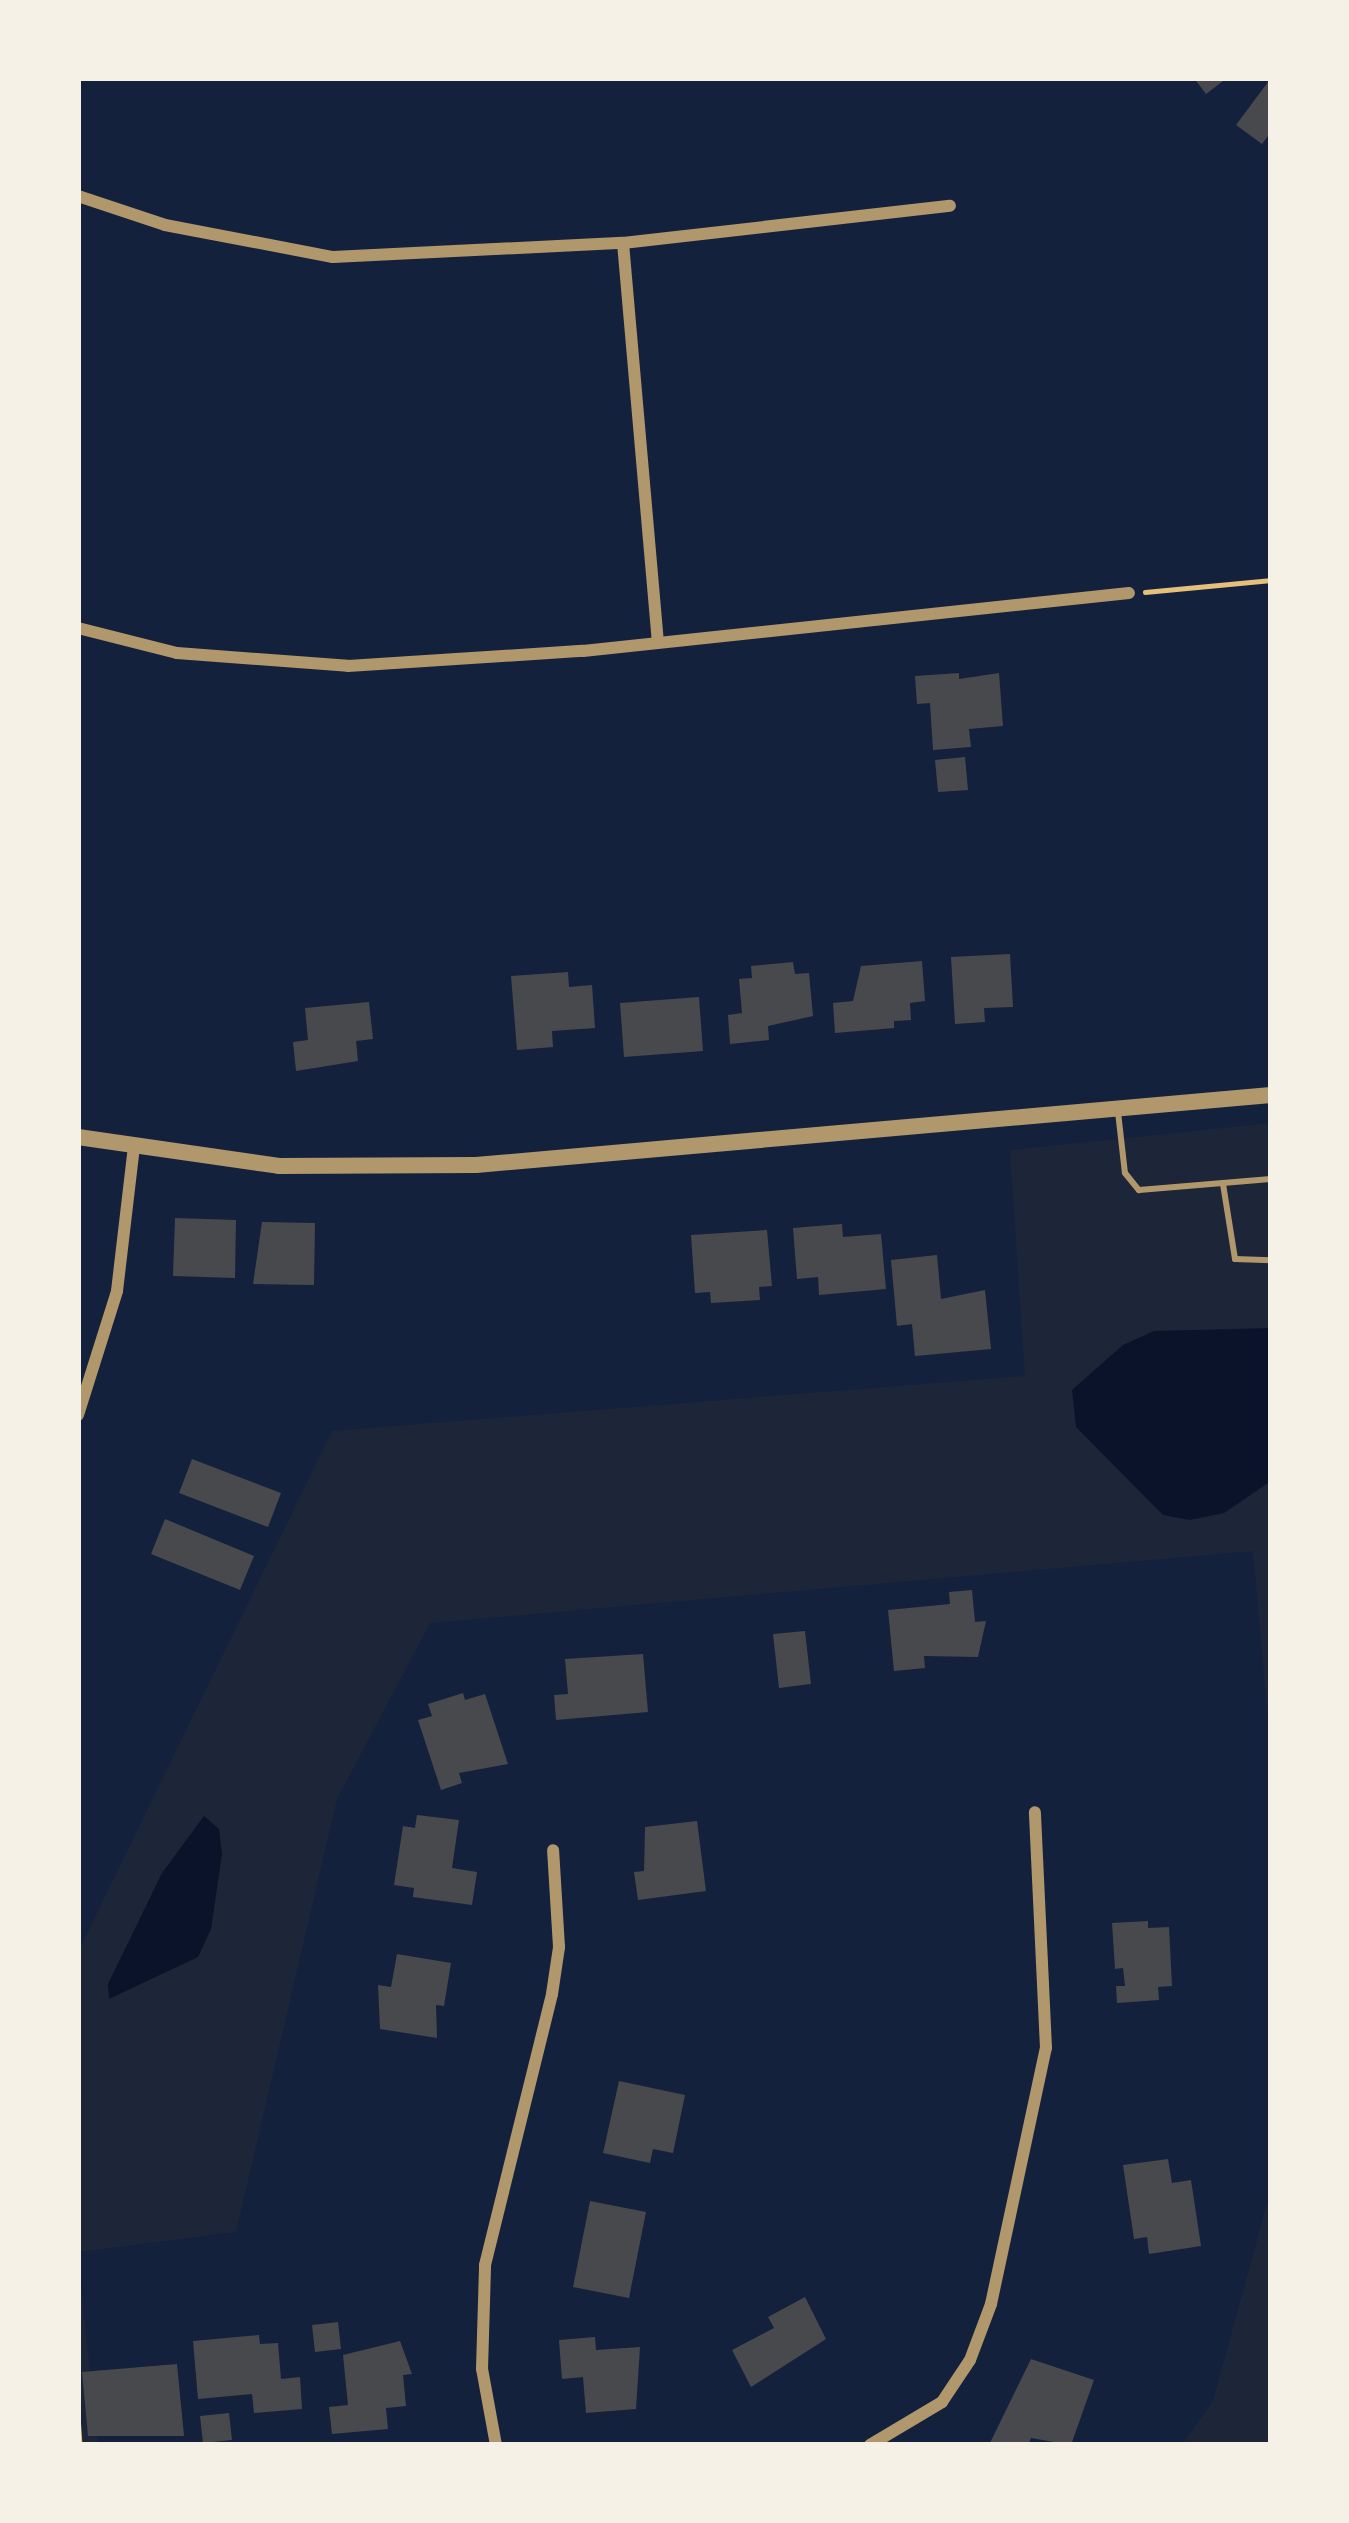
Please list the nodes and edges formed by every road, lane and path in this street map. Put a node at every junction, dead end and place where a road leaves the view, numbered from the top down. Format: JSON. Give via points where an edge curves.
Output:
{"nodes":[{"id":1,"x":78,"y":196,"type":"edge"},
{"id":2,"x":950,"y":206,"type":"dead end"},
{"id":3,"x":622,"y":243,"type":"junction"},
{"id":4,"x":1271,"y":580,"type":"edge"},
{"id":5,"x":1129,"y":593,"type":"joint"},
{"id":6,"x":78,"y":628,"type":"edge"},
{"id":7,"x":658,"y":642,"type":"junction"},
{"id":8,"x":1271,"y":1095,"type":"edge"},
{"id":9,"x":1117,"y":1109,"type":"junction"},
{"id":10,"x":78,"y":1137,"type":"edge"},
{"id":11,"x":134,"y":1147,"type":"junction"},
{"id":12,"x":1271,"y":1179,"type":"edge"},
{"id":13,"x":1223,"y":1184,"type":"junction"},
{"id":14,"x":1271,"y":1260,"type":"edge"},
{"id":15,"x":78,"y":1415,"type":"edge"},
{"id":16,"x":1035,"y":1812,"type":"dead end"},
{"id":17,"x":553,"y":1850,"type":"dead end"},
{"id":18,"x":78,"y":2416,"type":"edge"},
{"id":19,"x":80,"y":2445,"type":"edge"},
{"id":20,"x":496,"y":2445,"type":"edge"},
{"id":21,"x":871,"y":2445,"type":"edge"}],
"edges":[{"from":1,"to":3,"type":"street","via":[[165,225],[333,257]]},
{"from":2,"to":3,"type":"street"},
{"from":3,"to":7,"type":"street"},
{"from":4,"to":5,"type":"path"},
{"from":5,"to":7,"type":"street"},
{"from":6,"to":7,"type":"street","via":[[177,653],[348,666]]},
{"from":8,"to":9,"type":"street"},
{"from":9,"to":11,"type":"street","via":[[476,1165],[279,1166]]},
{"from":9,"to":13,"type":"lane","via":[[1128,1184],[1154,1191]]},
{"from":10,"to":11,"type":"street"},
{"from":11,"to":15,"type":"street","via":[[117,1291]]},
{"from":12,"to":13,"type":"lane"},
{"from":13,"to":14,"type":"lane","via":[[1235,1259]]},
{"from":16,"to":21,"type":"street","via":[[1046,2048],[991,2304],[970,2360],[942,2402]]},
{"from":17,"to":20,"type":"street","via":[[559,1947],[552,1994],[485,2265],[482,2369]]},
{"from":18,"to":19,"type":"path"}]}
